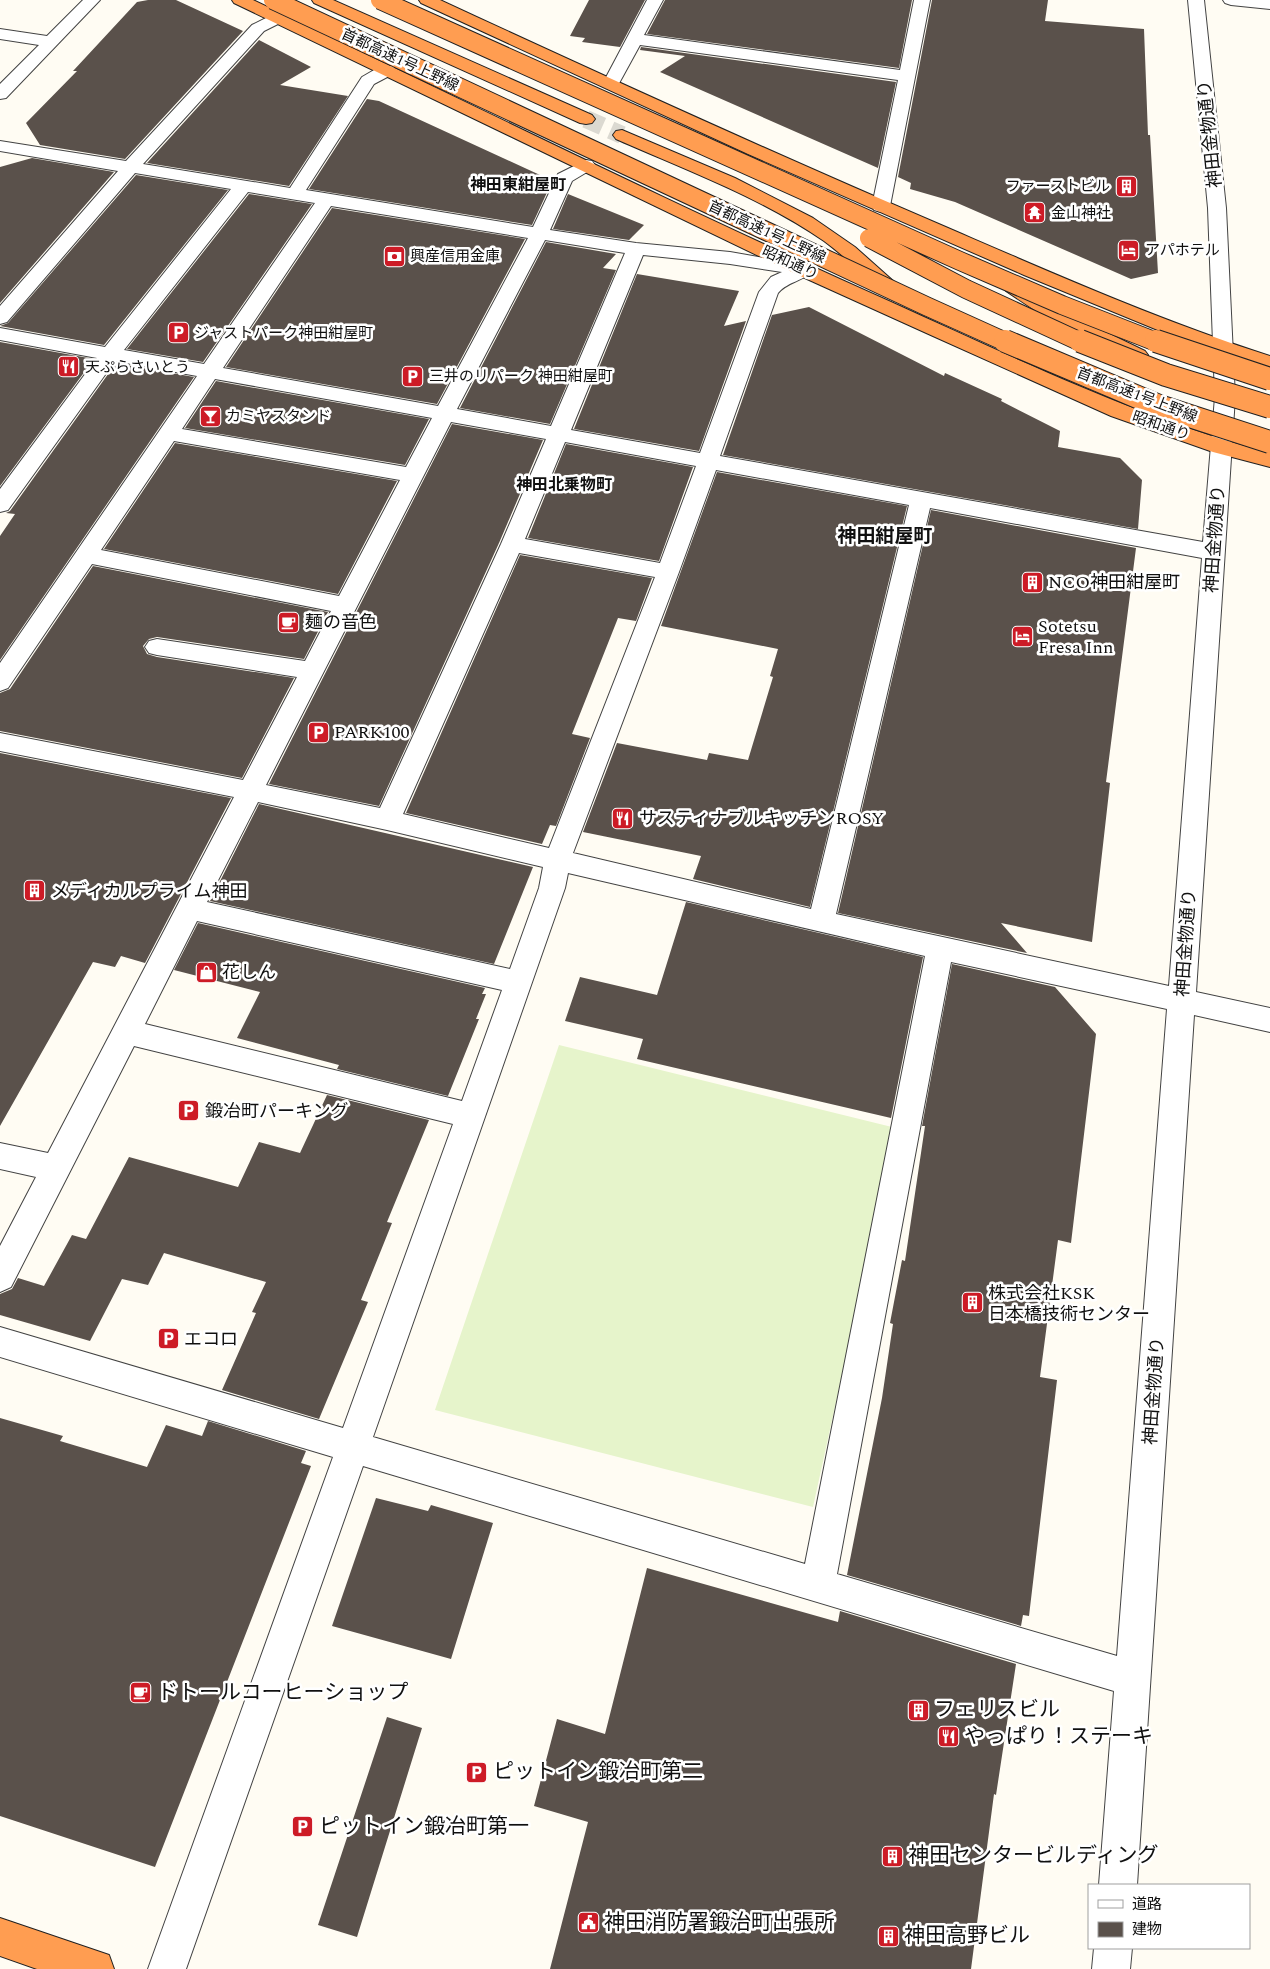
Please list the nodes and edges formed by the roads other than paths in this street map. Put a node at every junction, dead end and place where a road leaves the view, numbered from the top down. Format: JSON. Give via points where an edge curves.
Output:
{"nodes":[{"id":1,"x":92,"y":0,"type":"edge"},
{"id":2,"x":240,"y":0,"type":"edge"},
{"id":3,"x":320,"y":0,"type":"edge"},
{"id":4,"x":380,"y":0,"type":"edge"},
{"id":5,"x":655,"y":0,"type":"edge"},
{"id":6,"x":922,"y":0,"type":"edge"},
{"id":7,"x":1196,"y":0,"type":"edge"},
{"id":8,"x":1231,"y":0,"type":"edge"},
{"id":9,"x":438,"y":2,"type":"edge"},
{"id":10,"x":1270,"y":4,"type":"edge"},
{"id":11,"x":276,"y":9,"type":"edge"},
{"id":12,"x":0,"y":34,"type":"edge"},
{"id":13,"x":635,"y":39,"type":"junction"},
{"id":14,"x":52,"y":42,"type":"junction"},
{"id":15,"x":387,"y":70,"type":"junction"},
{"id":16,"x":908,"y":76,"type":"junction"},
{"id":17,"x":610,"y":83,"type":"junction"},
{"id":18,"x":0,"y":94,"type":"edge"},
{"id":19,"x":586,"y":119,"type":"tunnel mouth"},
{"id":20,"x":622,"y":136,"type":"tunnel mouth"},
{"id":21,"x":0,"y":146,"type":"edge"},
{"id":22,"x":724,"y":156,"type":"junction"},
{"id":23,"x":586,"y":165,"type":"junction"},
{"id":24,"x":130,"y":168,"type":"junction"},
{"id":25,"x":242,"y":187,"type":"junction"},
{"id":26,"x":294,"y":196,"type":"junction"},
{"id":27,"x":325,"y":201,"type":"junction"},
{"id":28,"x":881,"y":206,"type":"junction"},
{"id":29,"x":539,"y":234,"type":"junction"},
{"id":30,"x":952,"y":237,"type":"junction"},
{"id":31,"x":636,"y":249,"type":"junction"},
{"id":32,"x":803,"y":270,"type":"junction"},
{"id":33,"x":0,"y":318,"type":"edge"},
{"id":34,"x":940,"y":332,"type":"junction"},
{"id":35,"x":0,"y":334,"type":"edge"},
{"id":36,"x":1222,"y":348,"type":"junction"},
{"id":37,"x":110,"y":354,"type":"junction"},
{"id":38,"x":1270,"y":363,"type":"edge"},
{"id":39,"x":208,"y":372,"type":"junction"},
{"id":40,"x":1270,"y":379,"type":"edge"},
{"id":41,"x":1225,"y":397,"type":"junction"},
{"id":42,"x":1270,"y":407,"type":"edge"},
{"id":43,"x":446,"y":413,"type":"junction"},
{"id":44,"x":167,"y":433,"type":"junction"},
{"id":45,"x":559,"y":434,"type":"junction"},
{"id":46,"x":1221,"y":437,"type":"junction"},
{"id":47,"x":1270,"y":442,"type":"edge"},
{"id":48,"x":709,"y":460,"type":"junction"},
{"id":49,"x":1270,"y":460,"type":"edge"},
{"id":50,"x":414,"y":475,"type":"junction"},
{"id":51,"x":922,"y":500,"type":"junction"},
{"id":52,"x":0,"y":505,"type":"edge"},
{"id":53,"x":512,"y":544,"type":"junction"},
{"id":54,"x":1214,"y":552,"type":"junction"},
{"id":55,"x":85,"y":555,"type":"junction"},
{"id":56,"x":668,"y":572,"type":"junction"},
{"id":57,"x":346,"y":606,"type":"junction"},
{"id":58,"x":157,"y":647,"type":"dead end"},
{"id":59,"x":312,"y":672,"type":"junction"},
{"id":60,"x":0,"y":682,"type":"edge"},
{"id":61,"x":0,"y":742,"type":"edge"},
{"id":62,"x":251,"y":791,"type":"junction"},
{"id":63,"x":387,"y":820,"type":"junction"},
{"id":64,"x":557,"y":860,"type":"junction"},
{"id":65,"x":190,"y":909,"type":"junction"},
{"id":66,"x":820,"y":922,"type":"junction"},
{"id":67,"x":940,"y":948,"type":"junction"},
{"id":68,"x":518,"y":982,"type":"junction"},
{"id":69,"x":1182,"y":1002,"type":"junction"},
{"id":70,"x":1270,"y":1020,"type":"edge"},
{"id":71,"x":126,"y":1032,"type":"junction"},
{"id":72,"x":471,"y":1116,"type":"junction"},
{"id":73,"x":0,"y":1156,"type":"edge"},
{"id":74,"x":56,"y":1168,"type":"junction"},
{"id":75,"x":0,"y":1278,"type":"edge"},
{"id":76,"x":0,"y":1342,"type":"edge"},
{"id":77,"x":353,"y":1446,"type":"junction"},
{"id":78,"x":818,"y":1585,"type":"junction"},
{"id":79,"x":1134,"y":1678,"type":"junction"},
{"id":80,"x":1118,"y":1884,"type":"edge"},
{"id":81,"x":0,"y":1937,"type":"edge"},
{"id":82,"x":1113,"y":1949,"type":"edge"},
{"id":83,"x":94,"y":1969,"type":"edge"},
{"id":84,"x":167,"y":1969,"type":"edge"},
{"id":85,"x":1111,"y":1969,"type":"edge"}],
"edges":[{"from":1,"to":14,"type":"street"},
{"from":2,"to":11,"type":"highway","name":"昭和通り"},
{"from":3,"to":19,"type":"highway"},
{"from":4,"to":22,"type":"highway","bridge":true},
{"from":5,"to":13,"type":"street"},
{"from":6,"to":16,"type":"street"},
{"from":7,"to":36,"type":"street","name":"神田金物通り","via":[[1217,208]]},
{"from":8,"to":10,"type":"street"},
{"from":9,"to":17,"type":"highway"},
{"from":11,"to":15,"type":"highway","name":"昭和通り"},
{"from":11,"to":24,"type":"street"},
{"from":11,"to":46,"type":"highway","name":"首都高速1号上野線","bridge":true},
{"from":12,"to":14,"type":"street"},
{"from":13,"to":16,"type":"street"},
{"from":13,"to":17,"type":"street"},
{"from":14,"to":18,"type":"street"},
{"from":15,"to":23,"type":"highway","name":"昭和通り"},
{"from":15,"to":26,"type":"street","via":[[368,81]]},
{"from":16,"to":28,"type":"street"},
{"from":17,"to":28,"type":"highway"},
{"from":20,"to":34,"type":"highway","via":[[760,197],[830,237]]},
{"from":21,"to":24,"type":"street"},
{"from":22,"to":40,"type":"highway","bridge":true,"via":[[1085,315]]},
{"from":22,"to":42,"type":"highway","bridge":true,"via":[[981,298],[1087,344]]},
{"from":23,"to":29,"type":"street","via":[[564,178]]},
{"from":23,"to":32,"type":"highway","name":"昭和通り"},
{"from":24,"to":25,"type":"street"},
{"from":24,"to":33,"type":"street"},
{"from":25,"to":26,"type":"street"},
{"from":25,"to":37,"type":"street"},
{"from":26,"to":27,"type":"street"},
{"from":27,"to":29,"type":"street"},
{"from":27,"to":39,"type":"street"},
{"from":28,"to":30,"type":"highway"},
{"from":29,"to":31,"type":"street"},
{"from":29,"to":43,"type":"street"},
{"from":30,"to":36,"type":"highway","via":[[1111,306]]},
{"from":30,"to":41,"type":"highway","via":[[982,266],[1055,314]]},
{"from":31,"to":32,"type":"street","via":[[730,258]]},
{"from":31,"to":45,"type":"street"},
{"from":32,"to":34,"type":"highway","name":"昭和通り"},
{"from":32,"to":48,"type":"street","via":[[778,281],[769,292]]},
{"from":34,"to":46,"type":"highway","name":"昭和通り","via":[[1118,411]]},
{"from":35,"to":37,"type":"street"},
{"from":36,"to":38,"type":"highway"},
{"from":36,"to":41,"type":"street","name":"神田金物通り"},
{"from":37,"to":39,"type":"street"},
{"from":37,"to":52,"type":"street"},
{"from":39,"to":43,"type":"street"},
{"from":39,"to":44,"type":"street"},
{"from":41,"to":46,"type":"street","name":"神田金物通り"},
{"from":43,"to":45,"type":"street"},
{"from":43,"to":50,"type":"street"},
{"from":44,"to":50,"type":"street"},
{"from":44,"to":55,"type":"street"},
{"from":45,"to":48,"type":"street"},
{"from":45,"to":53,"type":"street"},
{"from":46,"to":47,"type":"highway","name":"首都高速1号上野線","bridge":true},
{"from":46,"to":49,"type":"highway","name":"昭和通り"},
{"from":46,"to":54,"type":"street","name":"神田金物通り"},
{"from":48,"to":51,"type":"street"},
{"from":48,"to":56,"type":"street"},
{"from":50,"to":57,"type":"street"},
{"from":51,"to":54,"type":"street"},
{"from":51,"to":66,"type":"street"},
{"from":53,"to":56,"type":"street"},
{"from":53,"to":63,"type":"street"},
{"from":54,"to":69,"type":"street","name":"神田金物通り"},
{"from":55,"to":57,"type":"street"},
{"from":55,"to":60,"type":"street"},
{"from":56,"to":64,"type":"street"},
{"from":57,"to":59,"type":"street"},
{"from":58,"to":59,"type":"street"},
{"from":59,"to":62,"type":"street"},
{"from":61,"to":62,"type":"street"},
{"from":62,"to":63,"type":"street"},
{"from":62,"to":65,"type":"street"},
{"from":63,"to":64,"type":"street"},
{"from":64,"to":66,"type":"street"},
{"from":64,"to":68,"type":"street","via":[[552,888]]},
{"from":65,"to":68,"type":"street"},
{"from":65,"to":71,"type":"street"},
{"from":66,"to":67,"type":"street"},
{"from":67,"to":69,"type":"street"},
{"from":67,"to":78,"type":"street"},
{"from":68,"to":72,"type":"street"},
{"from":69,"to":70,"type":"street"},
{"from":69,"to":79,"type":"street","name":"神田金物通り"},
{"from":71,"to":72,"type":"street"},
{"from":71,"to":74,"type":"street"},
{"from":72,"to":77,"type":"street"},
{"from":73,"to":74,"type":"street"},
{"from":74,"to":75,"type":"street"},
{"from":76,"to":77,"type":"street"},
{"from":77,"to":78,"type":"street"},
{"from":77,"to":84,"type":"street"},
{"from":78,"to":79,"type":"street"},
{"from":79,"to":80,"type":"street","name":"神田金物通り"},
{"from":81,"to":83,"type":"highway"},
{"from":82,"to":85,"type":"street"}]}
